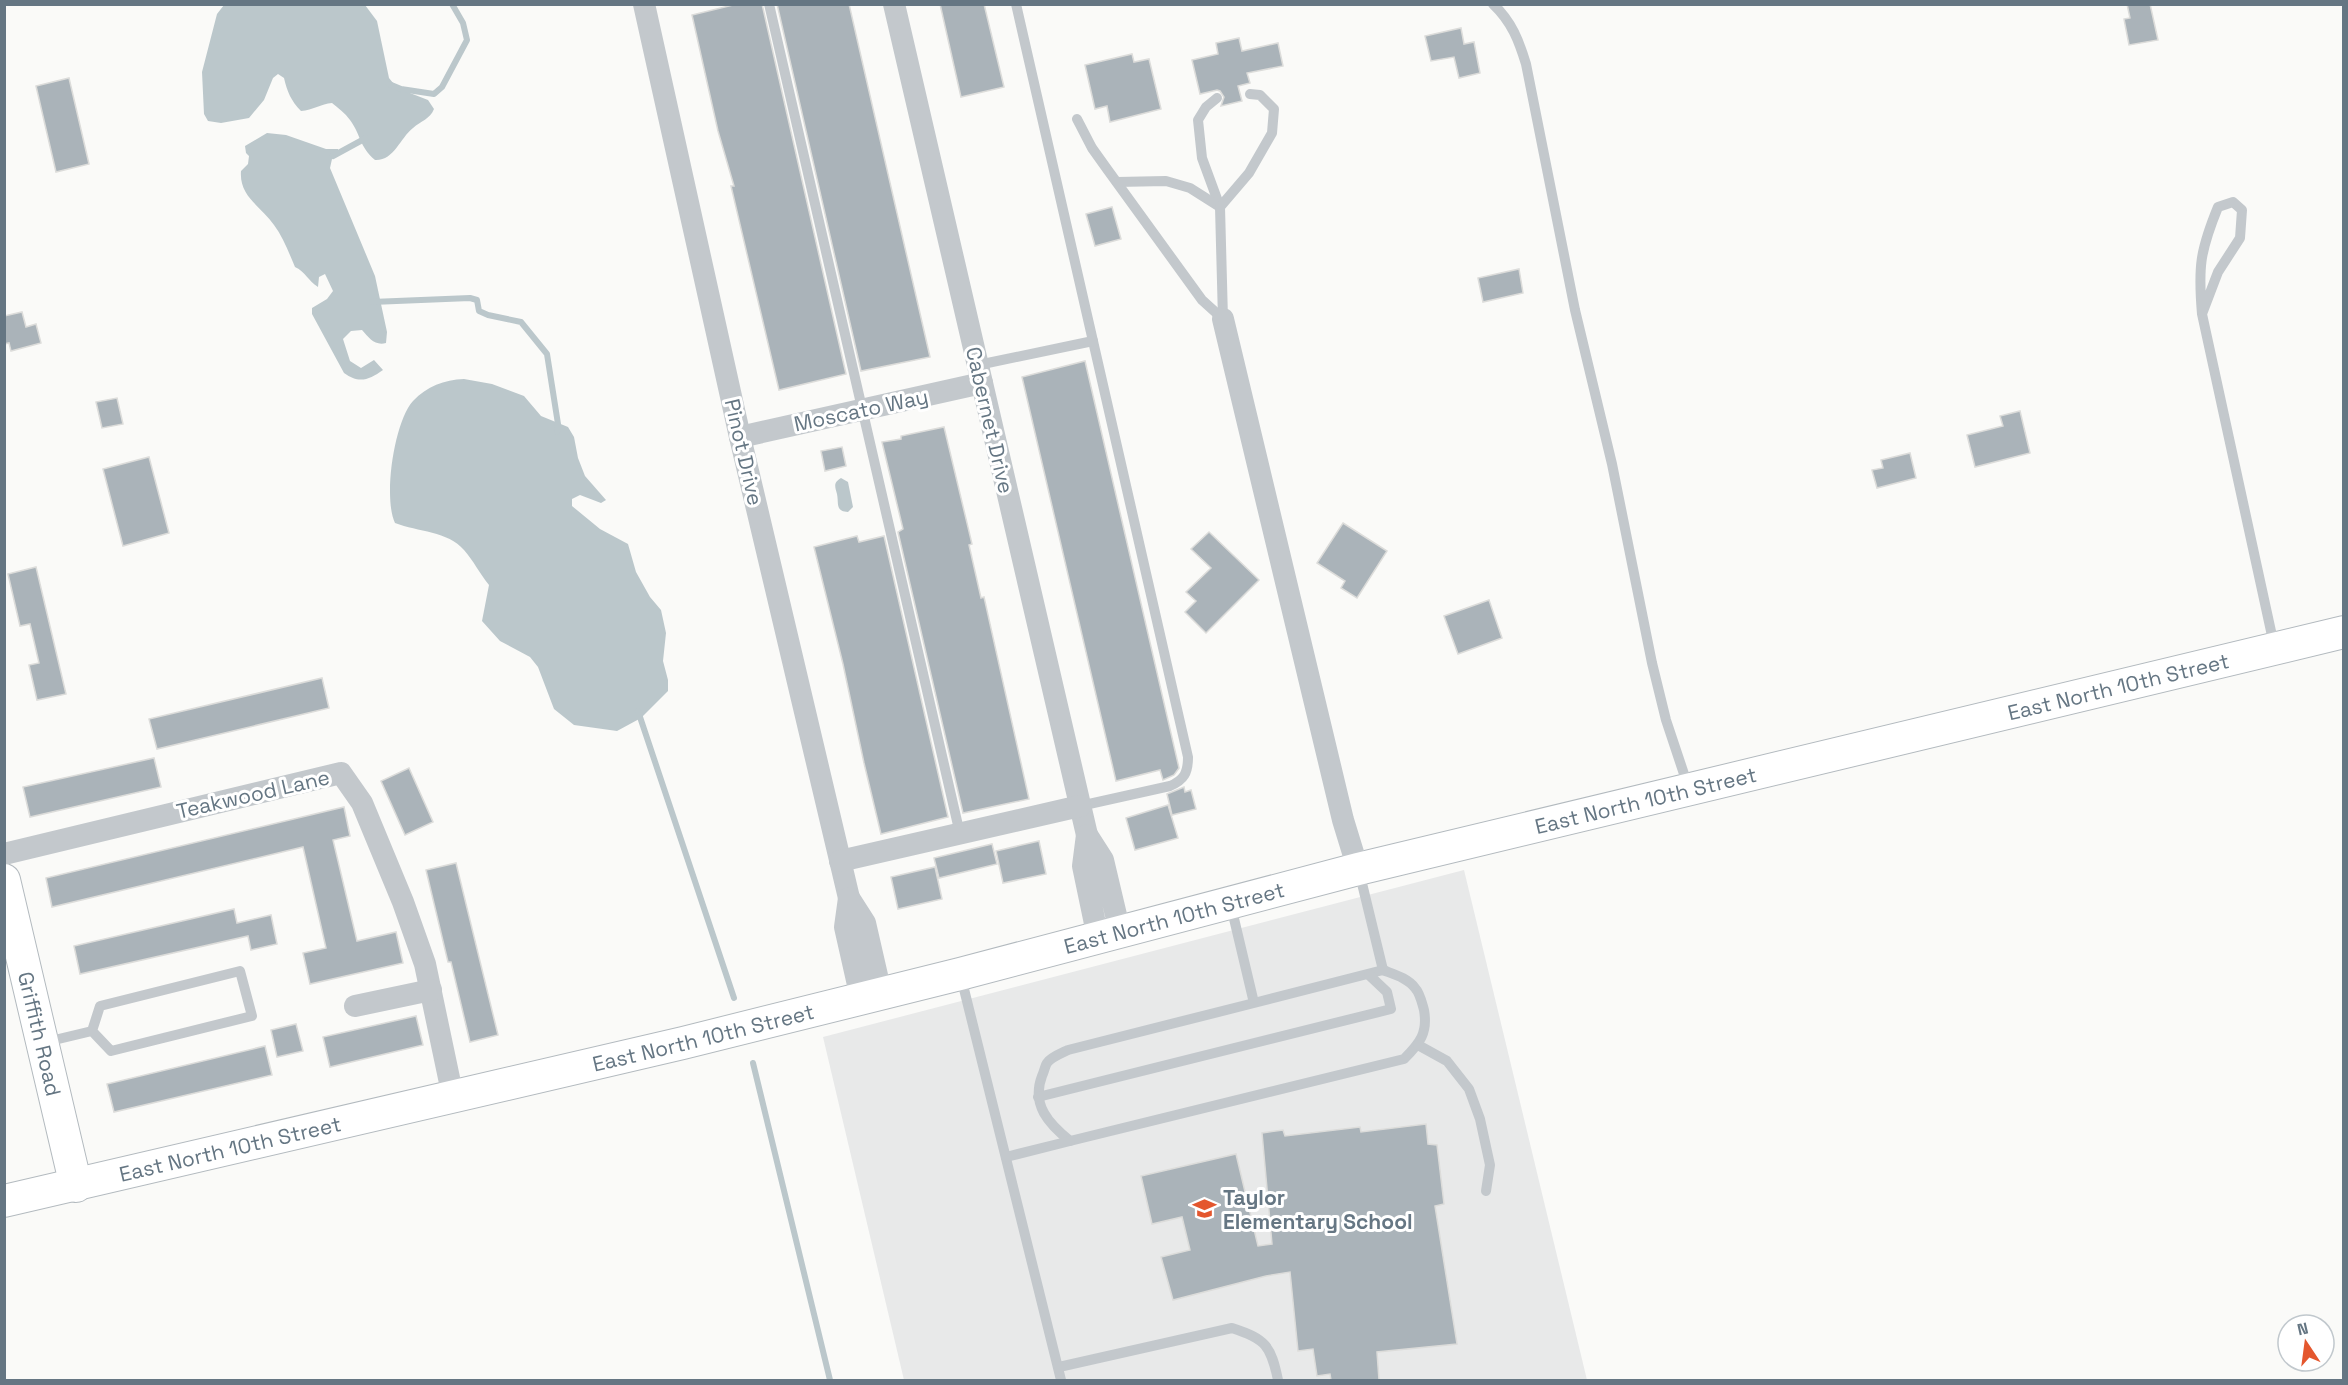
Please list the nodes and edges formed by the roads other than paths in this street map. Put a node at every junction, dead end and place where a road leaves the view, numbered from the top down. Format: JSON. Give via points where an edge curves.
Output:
{"nodes":[{"id":1,"x":644,"y":4,"type":"edge"},
{"id":2,"x":769,"y":4,"type":"edge"},
{"id":3,"x":894,"y":4,"type":"edge"},
{"id":4,"x":1016,"y":4,"type":"edge"},
{"id":5,"x":1493,"y":4,"type":"edge"},
{"id":6,"x":1250,"y":94,"type":"dead end"},
{"id":7,"x":1217,"y":98,"type":"dead end"},
{"id":8,"x":1077,"y":119,"type":"dead end"},
{"id":9,"x":1117,"y":182,"type":"junction"},
{"id":10,"x":1220,"y":207,"type":"junction"},
{"id":11,"x":2202,"y":314,"type":"junction"},
{"id":12,"x":1223,"y":320,"type":"junction"},
{"id":13,"x":1093,"y":341,"type":"junction"},
{"id":14,"x":980,"y":374,"type":"junction"},
{"id":15,"x":862,"y":410,"type":"junction"},
{"id":16,"x":740,"y":437,"type":"junction"},
{"id":17,"x":2343,"y":632,"type":"edge"},
{"id":18,"x":2275,"y":649,"type":"junction"},
{"id":19,"x":1689,"y":789,"type":"junction"},
{"id":20,"x":1080,"y":806,"type":"junction"},
{"id":21,"x":960,"y":834,"type":"junction"},
{"id":22,"x":4,"y":854,"type":"edge"},
{"id":23,"x":840,"y":861,"type":"junction"},
{"id":24,"x":1358,"y":869,"type":"junction"},
{"id":25,"x":4,"y":880,"type":"edge"},
{"id":26,"x":1230,"y":903,"type":"junction"},
{"id":27,"x":1109,"y":935,"type":"junction"},
{"id":28,"x":1383,"y":970,"type":"junction"},
{"id":29,"x":960,"y":974,"type":"junction"},
{"id":30,"x":1369,"y":975,"type":"junction"},
{"id":31,"x":430,"y":990,"type":"junction"},
{"id":32,"x":871,"y":996,"type":"junction"},
{"id":33,"x":1254,"y":1003,"type":"junction"},
{"id":34,"x":355,"y":1006,"type":"dead end"},
{"id":35,"x":92,"y":1031,"type":"junction"},
{"id":36,"x":43,"y":1043,"type":"junction"},
{"id":37,"x":1418,"y":1045,"type":"junction"},
{"id":38,"x":453,"y":1097,"type":"junction"},
{"id":39,"x":1038,"y":1097,"type":"junction"},
{"id":40,"x":1070,"y":1141,"type":"junction"},
{"id":41,"x":1006,"y":1157,"type":"junction"},
{"id":42,"x":76,"y":1186,"type":"junction"},
{"id":43,"x":1486,"y":1191,"type":"dead end"},
{"id":44,"x":4,"y":1201,"type":"edge"},
{"id":45,"x":1059,"y":1367,"type":"junction"},
{"id":46,"x":1061,"y":1380,"type":"edge"},
{"id":47,"x":1278,"y":1380,"type":"edge"}],
"edges":[{"from":1,"to":16,"type":"street","name":"Pinot Drive"},
{"from":2,"to":15,"type":"lane"},
{"from":3,"to":14,"type":"street","name":"Cabernet Drive"},
{"from":4,"to":13,"type":"lane"},
{"from":5,"to":19,"type":"lane","via":[[1517,36],[1526,64],[1652,663]]},
{"from":6,"to":10,"type":"lane","via":[[1260,95],[1274,109],[1272,133],[1249,173]]},
{"from":7,"to":10,"type":"lane","via":[[1198,120],[1202,158]]},
{"from":8,"to":9,"type":"lane"},
{"from":9,"to":10,"type":"lane","via":[[1166,181],[1190,188]]},
{"from":9,"to":12,"type":"lane","via":[[1202,300]]},
{"from":10,"to":12,"type":"lane"},
{"from":11,"to":11,"type":"lane","via":[[2218,272],[2240,238],[2242,210],[2233,202],[2218,207],[2204,241],[2199,273]]},
{"from":11,"to":18,"type":"lane"},
{"from":12,"to":24,"type":"street"},
{"from":13,"to":14,"type":"lane"},
{"from":13,"to":20,"type":"lane","via":[[1188,770],[1182,781],[1170,786]]},
{"from":14,"to":15,"type":"street","name":"Moscato Way"},
{"from":14,"to":20,"type":"street","name":"Cabernet Drive"},
{"from":15,"to":16,"type":"street","name":"Moscato Way"},
{"from":15,"to":21,"type":"lane"},
{"from":16,"to":23,"type":"street","name":"Pinot Drive"},
{"from":17,"to":18,"type":"main road","name":"East North 10th Street"},
{"from":18,"to":19,"type":"main road","name":"East North 10th Street"},
{"from":19,"to":24,"type":"main road","name":"East North 10th Street"},
{"from":20,"to":21,"type":"street"},
{"from":20,"to":27,"type":"street","name":"Cabernet Drive","via":[[1088,835],[1103,860]]},
{"from":21,"to":23,"type":"street"},
{"from":22,"to":31,"type":"street","name":"Teakwood Lane","via":[[341,774],[362,803],[403,902]]},
{"from":23,"to":32,"type":"street","name":"Pinot Drive","via":[[849,898],[865,923]]},
{"from":24,"to":26,"type":"main road","name":"East North 10th Street"},
{"from":24,"to":28,"type":"lane"},
{"from":25,"to":36,"type":"main road","name":"Griffith Road"},
{"from":26,"to":27,"type":"main road","name":"East North 10th Street"},
{"from":26,"to":33,"type":"lane"},
{"from":27,"to":29,"type":"main road","name":"East North 10th Street"},
{"from":28,"to":30,"type":"lane"},
{"from":28,"to":37,"type":"lane","via":[[1416,988],[1426,1024]]},
{"from":29,"to":32,"type":"main road","name":"East North 10th Street"},
{"from":29,"to":41,"type":"lane"},
{"from":30,"to":33,"type":"lane"},
{"from":30,"to":39,"type":"lane","via":[[1388,992],[1391,1009]]},
{"from":31,"to":34,"type":"street"},
{"from":31,"to":38,"type":"street","name":"Teakwood Lane"},
{"from":32,"to":38,"type":"main road","name":"East North 10th Street"},
{"from":33,"to":39,"type":"lane","via":[[1068,1050],[1048,1062]]},
{"from":35,"to":35,"type":"lane","via":[[100,1005],[240,971],[252,1016],[111,1051]]},
{"from":35,"to":36,"type":"lane"},
{"from":36,"to":42,"type":"main road","name":"Griffith Road"},
{"from":37,"to":40,"type":"lane","via":[[1404,1059]]},
{"from":37,"to":43,"type":"lane","via":[[1447,1061],[1468,1089],[1491,1165]]},
{"from":38,"to":42,"type":"main road","name":"East North 10th Street"},
{"from":39,"to":40,"type":"lane","via":[[1053,1127]]},
{"from":40,"to":41,"type":"lane"},
{"from":41,"to":45,"type":"lane"},
{"from":42,"to":44,"type":"main road","name":"East North 10th Street"},
{"from":45,"to":46,"type":"lane"},
{"from":45,"to":47,"type":"lane","via":[[1232,1328],[1253,1335],[1270,1350]]}]}
